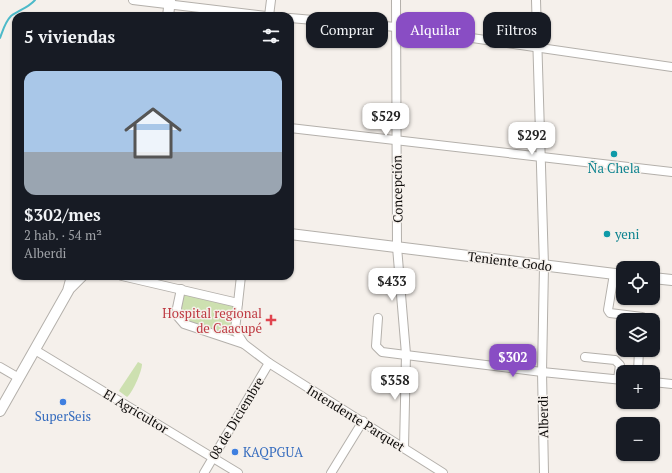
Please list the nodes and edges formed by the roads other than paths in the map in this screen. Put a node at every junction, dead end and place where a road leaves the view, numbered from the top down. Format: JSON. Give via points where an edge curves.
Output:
{"nodes":[{"id":1,"x":133,"y":0,"type":"edge"},
{"id":2,"x":271,"y":0,"type":"edge"},
{"id":3,"x":396,"y":0,"type":"edge"},
{"id":4,"x":536,"y":0,"type":"edge"},
{"id":5,"x":170,"y":2,"type":"edge"},
{"id":6,"x":169,"y":12,"type":"edge"},
{"id":7,"x":239,"y":12,"type":"edge"},
{"id":8,"x":270,"y":12,"type":"edge"},
{"id":9,"x":396,"y":12,"type":"edge"},
{"id":10,"x":536,"y":12,"type":"edge"},
{"id":11,"x":294,"y":18,"type":"edge"},
{"id":12,"x":396,"y":27,"type":"edge"},
{"id":13,"x":396,"y":48,"type":"edge"},
{"id":14,"x":537,"y":48,"type":"edge"},
{"id":15,"x":550,"y":48,"type":"edge"},
{"id":16,"x":672,"y":66,"type":"edge"},
{"id":17,"x":294,"y":128,"type":"edge"},
{"id":18,"x":396,"y":141,"type":"junction"},
{"id":19,"x":542,"y":156,"type":"junction"},
{"id":20,"x":672,"y":172,"type":"edge"},
{"id":21,"x":294,"y":234,"type":"edge"},
{"id":22,"x":397,"y":247,"type":"junction"},
{"id":23,"x":544,"y":266,"type":"junction"},
{"id":24,"x":616,"y":274,"type":"edge"},
{"id":25,"x":660,"y":279,"type":"edge"},
{"id":26,"x":71,"y":280,"type":"edge"},
{"id":27,"x":78,"y":280,"type":"edge"},
{"id":28,"x":140,"y":280,"type":"edge"},
{"id":29,"x":241,"y":280,"type":"edge"},
{"id":30,"x":672,"y":280,"type":"edge"},
{"id":31,"x":616,"y":281,"type":"edge"},
{"id":32,"x":181,"y":289,"type":"junction"},
{"id":33,"x":68,"y":291,"type":"junction"},
{"id":34,"x":238,"y":303,"type":"junction"},
{"id":35,"x":616,"y":314,"type":"edge"},
{"id":36,"x":378,"y":318,"type":"dead end"},
{"id":37,"x":244,"y":344,"type":"junction"},
{"id":38,"x":34,"y":350,"type":"junction"},
{"id":39,"x":406,"y":354,"type":"junction"},
{"id":40,"x":585,"y":357,"type":"dead end"},
{"id":41,"x":269,"y":363,"type":"junction"},
{"id":42,"x":620,"y":365,"type":"edge"},
{"id":43,"x":0,"y":367,"type":"edge"},
{"id":44,"x":542,"y":372,"type":"junction"},
{"id":45,"x":19,"y":378,"type":"junction"},
{"id":46,"x":616,"y":379,"type":"edge"},
{"id":47,"x":660,"y":383,"type":"edge"},
{"id":48,"x":672,"y":384,"type":"edge"},
{"id":49,"x":0,"y":411,"type":"edge"},
{"id":50,"x":363,"y":421,"type":"junction"},
{"id":51,"x":404,"y":448,"type":"junction"},
{"id":52,"x":213,"y":458,"type":"junction"},
{"id":53,"x":204,"y":473,"type":"edge"},
{"id":54,"x":238,"y":473,"type":"edge"},
{"id":55,"x":331,"y":473,"type":"edge"},
{"id":56,"x":443,"y":473,"type":"edge"},
{"id":57,"x":544,"y":473,"type":"edge"}],
"edges":[{"from":1,"to":5,"type":"street"},
{"from":2,"to":8,"type":"street"},
{"from":3,"to":9,"type":"street","name":"Concepción"},
{"from":4,"to":10,"type":"street","name":"Alberdi"},
{"from":5,"to":6,"type":"main road"},
{"from":5,"to":7,"type":"street"},
{"from":11,"to":12,"type":"street"},
{"from":13,"to":18,"type":"street","name":"Concepción"},
{"from":14,"to":19,"type":"street","name":"Alberdi"},
{"from":15,"to":16,"type":"street"},
{"from":17,"to":18,"type":"street"},
{"from":18,"to":19,"type":"street"},
{"from":18,"to":22,"type":"street","name":"Concepción"},
{"from":19,"to":20,"type":"street"},
{"from":19,"to":23,"type":"street","name":"Alberdi"},
{"from":21,"to":22,"type":"main road","name":"Teniente Godo"},
{"from":22,"to":23,"type":"main road","name":"Teniente Godo"},
{"from":22,"to":39,"type":"street","name":"Concepción"},
{"from":23,"to":24,"type":"main road","name":"Teniente Godo"},
{"from":23,"to":44,"type":"street","name":"Alberdi"},
{"from":25,"to":30,"type":"main road"},
{"from":26,"to":33,"type":"main road"},
{"from":27,"to":33,"type":"main road"},
{"from":28,"to":32,"type":"street"},
{"from":29,"to":34,"type":"street"},
{"from":31,"to":35,"type":"street","via":[[608,310]]},
{"from":32,"to":34,"type":"street"},
{"from":32,"to":37,"type":"street","via":[[177,308],[178,317],[184,324]]},
{"from":33,"to":38,"type":"main road"},
{"from":34,"to":37,"type":"street","via":[[235,330]]},
{"from":36,"to":39,"type":"street","via":[[378,349],[382,352]]},
{"from":37,"to":41,"type":"street","name":"Intendente Parquet"},
{"from":38,"to":45,"type":"main road"},
{"from":38,"to":52,"type":"street","name":"El Agricultor"},
{"from":39,"to":44,"type":"street"},
{"from":39,"to":51,"type":"street","name":"Concepción"},
{"from":40,"to":42,"type":"street","via":[[615,360]]},
{"from":41,"to":50,"type":"street","name":"Intendente Parquet"},
{"from":41,"to":52,"type":"street","name":"08 de Diciembre"},
{"from":43,"to":45,"type":"street"},
{"from":44,"to":46,"type":"street"},
{"from":44,"to":57,"type":"street","name":"Alberdi"},
{"from":45,"to":49,"type":"main road"},
{"from":47,"to":48,"type":"street"},
{"from":50,"to":51,"type":"street","name":"Intendente Parquet"},
{"from":50,"to":55,"type":"street"},
{"from":51,"to":56,"type":"street","name":"Intendente Parquet"},
{"from":52,"to":53,"type":"street","name":"08 de Diciembre"},
{"from":52,"to":54,"type":"street","name":"El Agricultor"}]}
